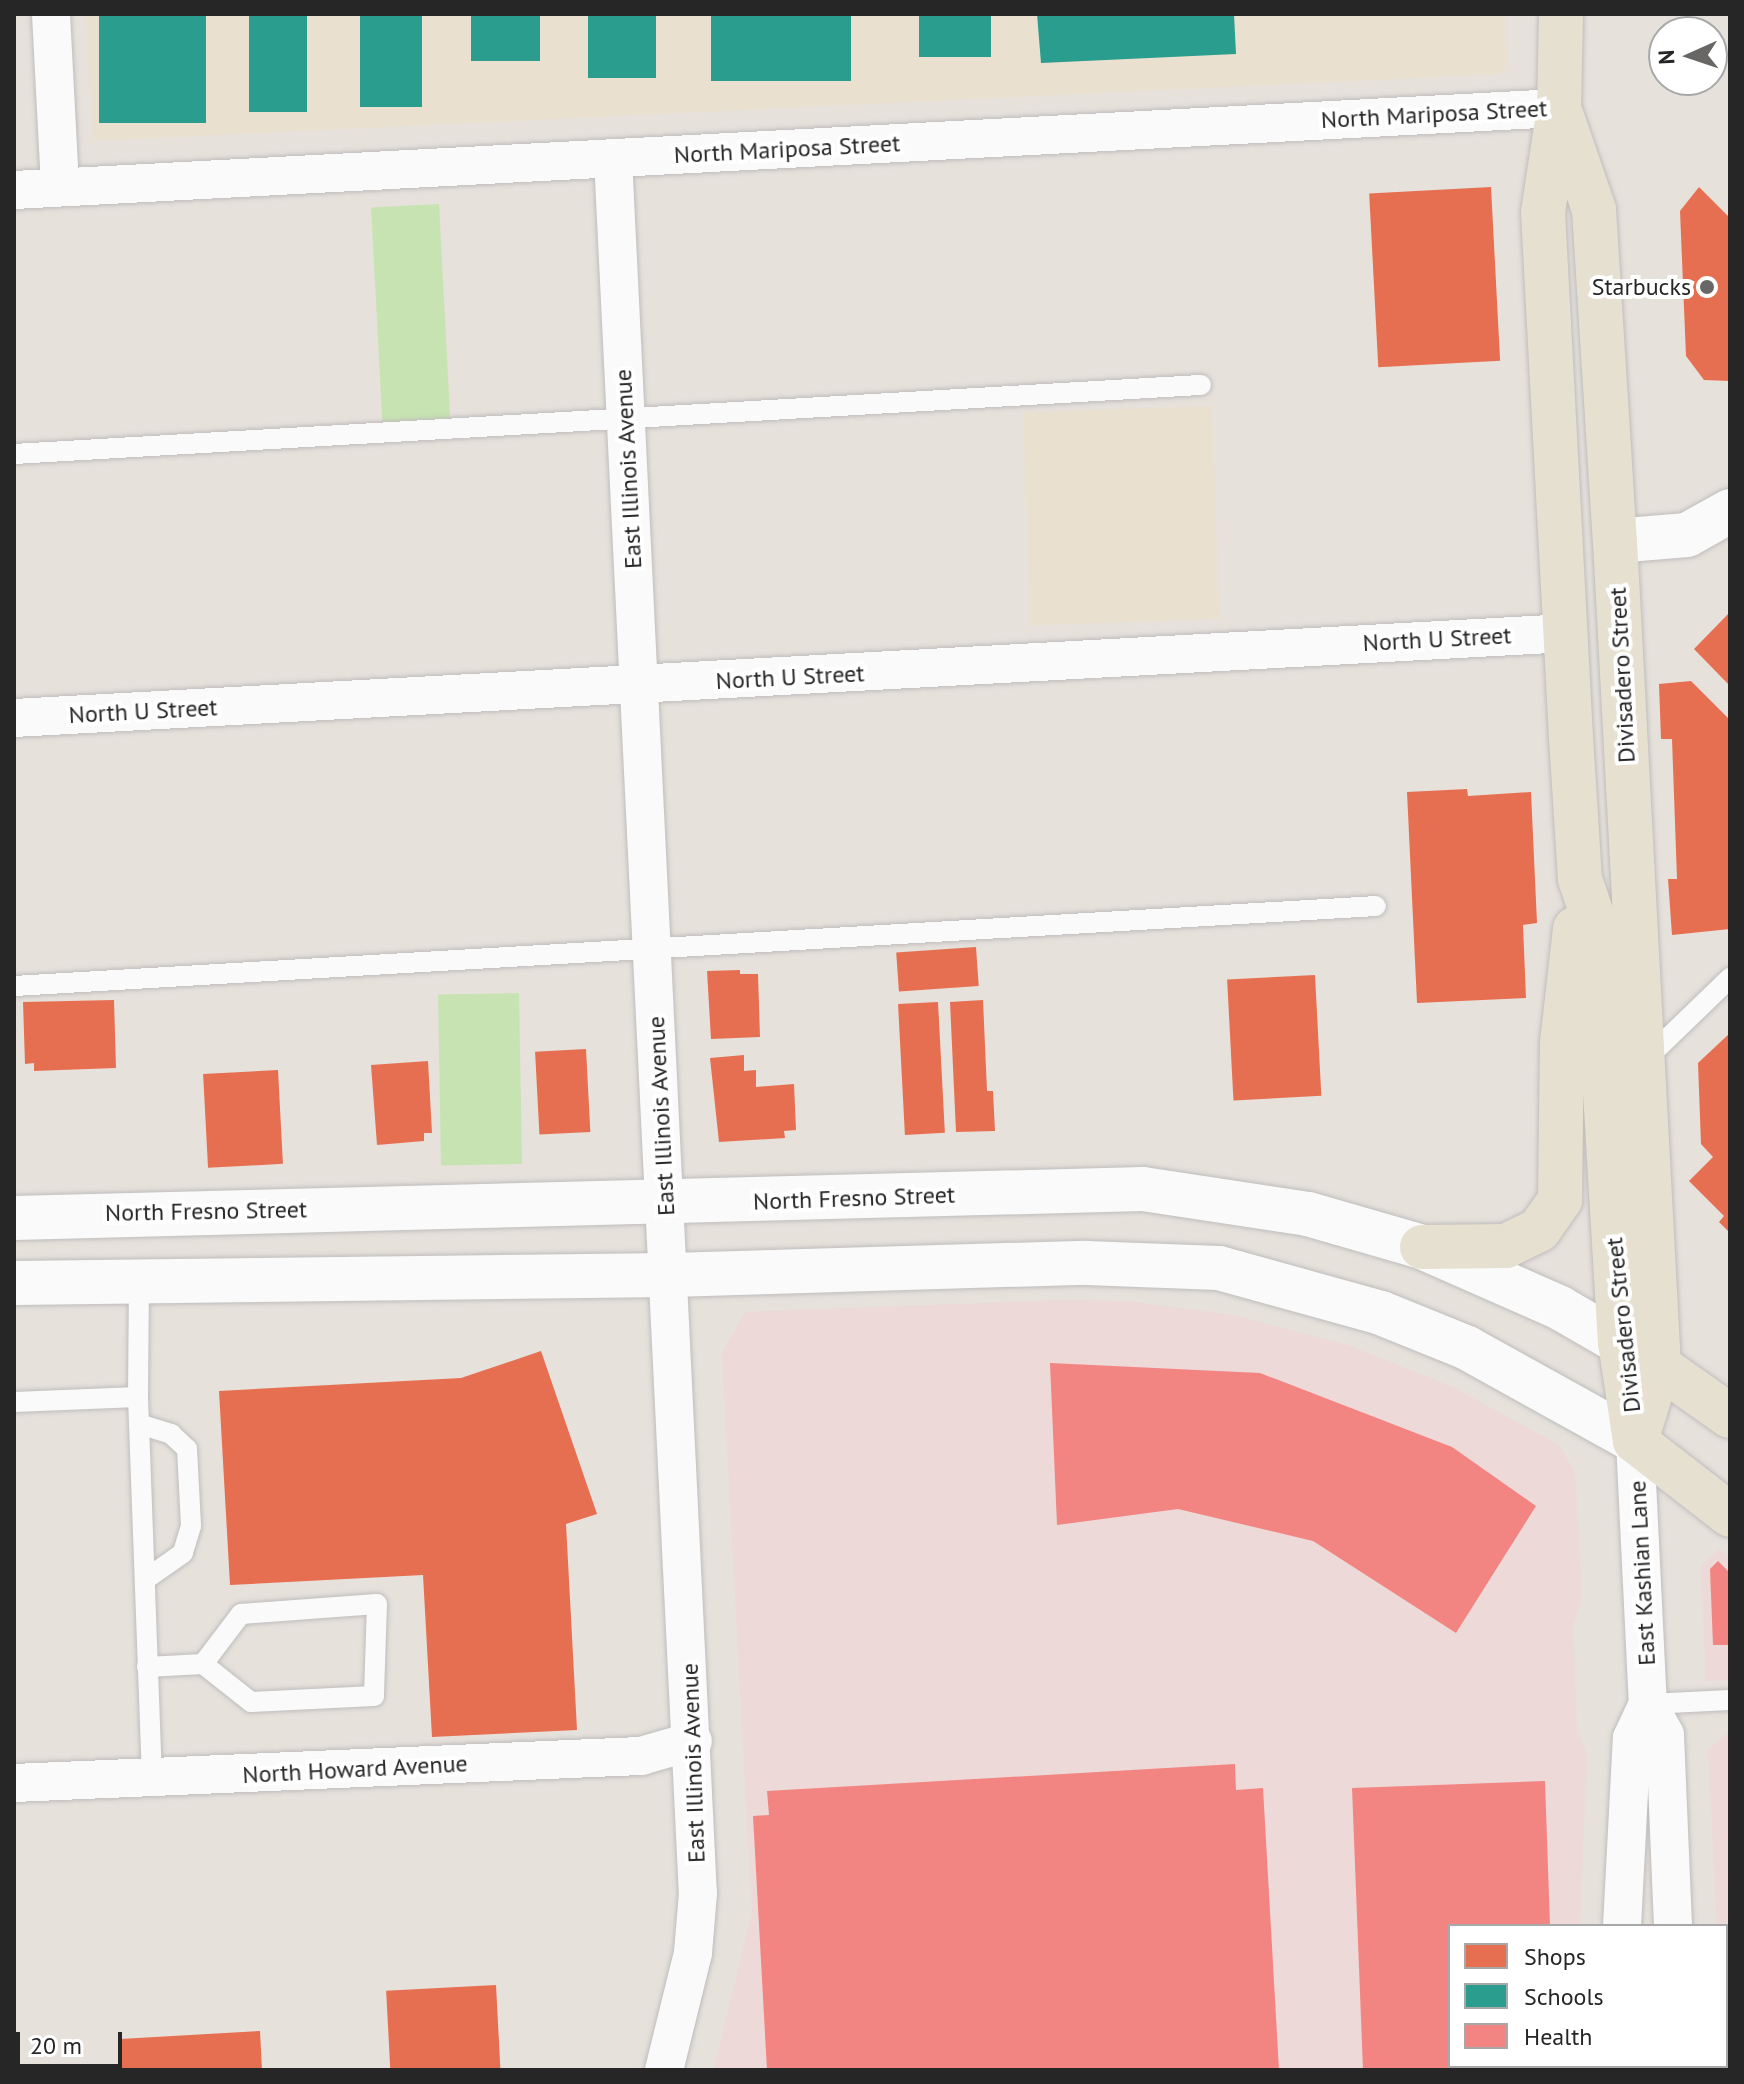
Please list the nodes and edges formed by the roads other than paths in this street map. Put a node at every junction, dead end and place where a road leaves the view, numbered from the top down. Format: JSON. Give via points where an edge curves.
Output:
{"nodes":[{"id":1,"x":51,"y":14,"type":"edge"},
{"id":2,"x":1561,"y":14,"type":"edge"},
{"id":3,"x":1559,"y":108,"type":"junction"},
{"id":4,"x":613,"y":158,"type":"junction"},
{"id":5,"x":60,"y":187,"type":"junction"},
{"id":6,"x":14,"y":190,"type":"edge"},
{"id":7,"x":1549,"y":276,"type":"junction"},
{"id":8,"x":1201,"y":385,"type":"dead end"},
{"id":9,"x":626,"y":418,"type":"junction"},
{"id":10,"x":14,"y":454,"type":"edge"},
{"id":11,"x":1730,"y":511,"type":"edge"},
{"id":12,"x":1615,"y":541,"type":"junction"},
{"id":13,"x":1566,"y":633,"type":"junction"},
{"id":14,"x":637,"y":686,"type":"junction"},
{"id":15,"x":14,"y":718,"type":"edge"},
{"id":16,"x":1580,"y":879,"type":"junction"},
{"id":17,"x":1376,"y":906,"type":"dead end"},
{"id":18,"x":1637,"y":926,"type":"junction"},
{"id":19,"x":652,"y":949,"type":"junction"},
{"id":20,"x":1730,"y":978,"type":"edge"},
{"id":21,"x":14,"y":986,"type":"edge"},
{"id":22,"x":1644,"y":1062,"type":"junction"},
{"id":23,"x":666,"y":1203,"type":"junction"},
{"id":24,"x":14,"y":1218,"type":"edge"},
{"id":25,"x":1422,"y":1247,"type":"junction"},
{"id":26,"x":671,"y":1275,"type":"junction"},
{"id":27,"x":139,"y":1281,"type":"junction"},
{"id":28,"x":14,"y":1283,"type":"edge"},
{"id":29,"x":1620,"y":1342,"type":"junction"},
{"id":30,"x":1659,"y":1366,"type":"junction"},
{"id":31,"x":138,"y":1397,"type":"junction"},
{"id":32,"x":14,"y":1402,"type":"edge"},
{"id":33,"x":1730,"y":1416,"type":"edge"},
{"id":34,"x":139,"y":1424,"type":"junction"},
{"id":35,"x":1635,"y":1441,"type":"junction"},
{"id":36,"x":1730,"y":1515,"type":"edge"},
{"id":37,"x":146,"y":1579,"type":"junction"},
{"id":38,"x":203,"y":1664,"type":"junction"},
{"id":39,"x":147,"y":1667,"type":"junction"},
{"id":40,"x":1730,"y":1700,"type":"edge"},
{"id":41,"x":1648,"y":1704,"type":"junction"},
{"id":42,"x":693,"y":1741,"type":"junction"},
{"id":43,"x":152,"y":1778,"type":"junction"},
{"id":44,"x":14,"y":1783,"type":"edge"},
{"id":45,"x":1622,"y":1924,"type":"edge"},
{"id":46,"x":1673,"y":1924,"type":"edge"},
{"id":47,"x":664,"y":2070,"type":"edge"}],
"edges":[{"from":1,"to":5,"type":"street"},
{"from":2,"to":3,"type":"main road","name":"Divisadero Street"},
{"from":3,"to":4,"type":"street","name":"North Mariposa Street"},
{"from":3,"to":7,"type":"main road","name":"Divisadero Street","via":[[1543,212]]},
{"from":3,"to":12,"type":"main road","name":"Divisadero Street","via":[[1594,210]]},
{"from":4,"to":5,"type":"street","name":"North Mariposa Street"},
{"from":4,"to":9,"type":"street","name":"East Illinois Avenue"},
{"from":5,"to":6,"type":"street","name":"North Mariposa Street"},
{"from":7,"to":12,"type":"main road","via":[[1581,384],[1586,513],[1592,526]]},
{"from":7,"to":13,"type":"main road","name":"Divisadero Street"},
{"from":8,"to":9,"type":"lane"},
{"from":9,"to":10,"type":"lane"},
{"from":9,"to":14,"type":"street","name":"East Illinois Avenue"},
{"from":11,"to":12,"type":"main road","via":[[1687,535]]},
{"from":12,"to":18,"type":"main road","name":"Divisadero Street"},
{"from":13,"to":14,"type":"street","name":"North U Street"},
{"from":13,"to":16,"type":"main road","name":"Divisadero Street"},
{"from":13,"to":18,"type":"main road","via":[[1575,636],[1592,669],[1606,826]]},
{"from":14,"to":15,"type":"street","name":"North U Street"},
{"from":14,"to":19,"type":"street","name":"East Illinois Avenue"},
{"from":16,"to":25,"type":"main road","via":[[1562,1043],[1560,1200],[1539,1230],[1506,1246]]},
{"from":16,"to":29,"type":"main road","name":"Divisadero Street","via":[[1595,923]]},
{"from":17,"to":19,"type":"lane"},
{"from":18,"to":22,"type":"main road","name":"Divisadero Street"},
{"from":19,"to":21,"type":"lane"},
{"from":19,"to":23,"type":"street","name":"East Illinois Avenue"},
{"from":20,"to":22,"type":"lane"},
{"from":22,"to":30,"type":"main road","name":"Divisadero Street"},
{"from":23,"to":24,"type":"main road","name":"North Fresno Street"},
{"from":23,"to":25,"type":"main road","name":"North Fresno Street","via":[[1143,1189],[1308,1214]]},
{"from":23,"to":26,"type":"street","name":"East Illinois Avenue"},
{"from":25,"to":29,"type":"main road","name":"North Fresno Street","via":[[1499,1279]]},
{"from":26,"to":27,"type":"main road"},
{"from":26,"to":35,"type":"main road","via":[[1086,1263],[1219,1268],[1367,1309],[1467,1348]]},
{"from":26,"to":42,"type":"street","name":"East Illinois Avenue"},
{"from":27,"to":28,"type":"main road"},
{"from":27,"to":31,"type":"lane"},
{"from":29,"to":30,"type":"main road","name":"North Fresno Street"},
{"from":29,"to":35,"type":"main road","name":"Divisadero Street"},
{"from":30,"to":33,"type":"main road"},
{"from":30,"to":35,"type":"main road","name":"Divisadero Street"},
{"from":31,"to":32,"type":"lane"},
{"from":31,"to":34,"type":"lane"},
{"from":34,"to":37,"type":"lane"},
{"from":34,"to":37,"type":"lane","via":[[171,1434],[187,1449],[191,1526],[183,1553]]},
{"from":35,"to":36,"type":"main road"},
{"from":35,"to":41,"type":"street","name":"East Kashian Lane"},
{"from":37,"to":39,"type":"lane"},
{"from":38,"to":38,"type":"lane","via":[[251,1702],[374,1696],[377,1604],[241,1614]]},
{"from":38,"to":39,"type":"lane"},
{"from":39,"to":43,"type":"lane"},
{"from":40,"to":41,"type":"lane"},
{"from":41,"to":45,"type":"street","name":"East Kashian Lane","via":[[1632,1738]]},
{"from":41,"to":46,"type":"street","name":"East Kashian Lane","via":[[1665,1735]]},
{"from":42,"to":43,"type":"street","name":"North Howard Avenue","via":[[641,1756]]},
{"from":42,"to":47,"type":"street","name":"East Illinois Avenue","via":[[698,1893],[693,1953]]},
{"from":43,"to":44,"type":"street","name":"North Howard Avenue"}]}
